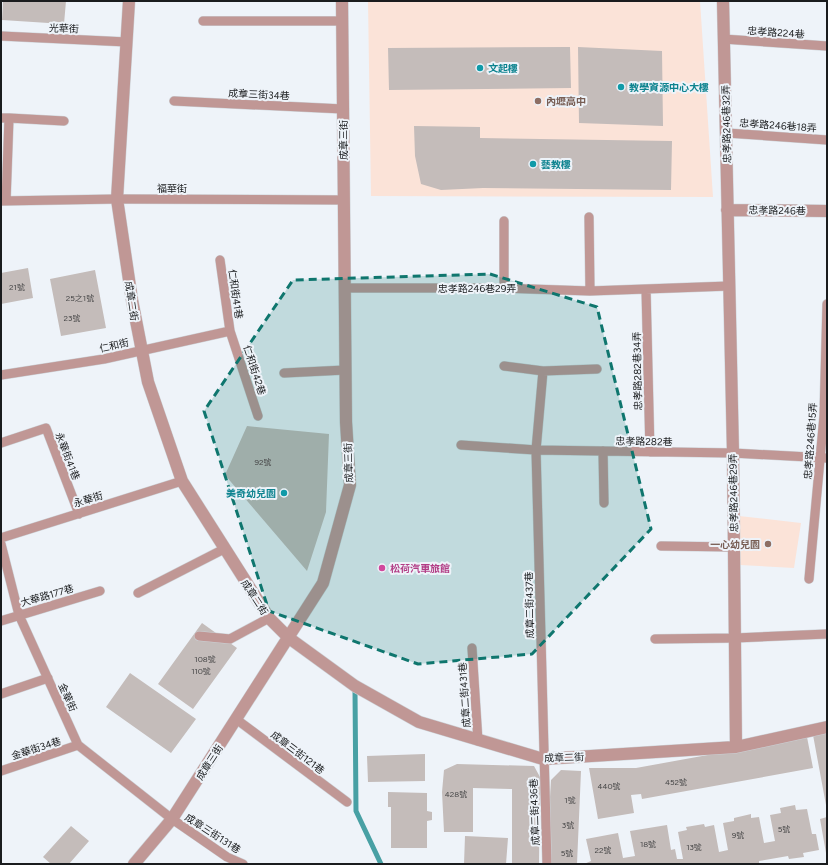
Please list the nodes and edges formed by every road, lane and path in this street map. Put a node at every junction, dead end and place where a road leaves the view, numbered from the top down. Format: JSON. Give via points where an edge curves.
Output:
{"nodes":[{"id":1,"x":129,"y":1,"type":"edge"},
{"id":2,"x":342,"y":1,"type":"edge"},
{"id":3,"x":723,"y":1,"type":"edge"},
{"id":4,"x":203,"y":21,"type":"dead end"},
{"id":5,"x":343,"y":21,"type":"junction"},
{"id":6,"x":1,"y":36,"type":"edge"},
{"id":7,"x":723,"y":39,"type":"junction"},
{"id":8,"x":126,"y":42,"type":"junction"},
{"id":9,"x":827,"y":46,"type":"edge"},
{"id":10,"x":174,"y":101,"type":"dead end"},
{"id":11,"x":343,"y":109,"type":"junction"},
{"id":12,"x":5,"y":118,"type":"edge"},
{"id":13,"x":64,"y":121,"type":"dead end"},
{"id":14,"x":727,"y":132,"type":"junction"},
{"id":15,"x":827,"y":140,"type":"edge"},
{"id":16,"x":117,"y":199,"type":"junction"},
{"id":17,"x":343,"y":200,"type":"junction"},
{"id":18,"x":4,"y":201,"type":"edge"},
{"id":19,"x":727,"y":210,"type":"junction"},
{"id":20,"x":827,"y":211,"type":"edge"},
{"id":21,"x":589,"y":217,"type":"dead end"},
{"id":22,"x":504,"y":221,"type":"dead end"},
{"id":23,"x":220,"y":260,"type":"dead end"},
{"id":24,"x":729,"y":286,"type":"junction"},
{"id":25,"x":344,"y":288,"type":"junction"},
{"id":26,"x":504,"y":288,"type":"junction"},
{"id":27,"x":646,"y":289,"type":"junction"},
{"id":28,"x":590,"y":292,"type":"junction"},
{"id":29,"x":827,"y":304,"type":"edge"},
{"id":30,"x":230,"y":331,"type":"junction"},
{"id":31,"x":141,"y":350,"type":"junction"},
{"id":32,"x":504,"y":366,"type":"dead end"},
{"id":33,"x":346,"y":370,"type":"junction"},
{"id":34,"x":597,"y":370,"type":"dead end"},
{"id":35,"x":543,"y":371,"type":"junction"},
{"id":36,"x":284,"y":373,"type":"dead end"},
{"id":37,"x":1,"y":375,"type":"edge"},
{"id":38,"x":258,"y":416,"type":"dead end"},
{"id":39,"x":1,"y":443,"type":"edge"},
{"id":40,"x":461,"y":445,"type":"dead end"},
{"id":41,"x":536,"y":450,"type":"junction"},
{"id":42,"x":603,"y":451,"type":"junction"},
{"id":43,"x":650,"y":452,"type":"junction"},
{"id":44,"x":733,"y":453,"type":"junction"},
{"id":45,"x":823,"y":458,"type":"edge"},
{"id":46,"x":182,"y":481,"type":"junction"},
{"id":47,"x":604,"y":502,"type":"dead end"},
{"id":48,"x":79,"y":514,"type":"junction"},
{"id":49,"x":1,"y":538,"type":"edge"},
{"id":50,"x":1,"y":544,"type":"edge"},
{"id":51,"x":661,"y":546,"type":"dead end"},
{"id":52,"x":734,"y":547,"type":"junction"},
{"id":53,"x":224,"y":549,"type":"junction"},
{"id":54,"x":809,"y":579,"type":"dead end"},
{"id":55,"x":100,"y":591,"type":"dead end"},
{"id":56,"x":138,"y":593,"type":"dead end"},
{"id":57,"x":19,"y":615,"type":"junction"},
{"id":58,"x":268,"y":618,"type":"junction"},
{"id":59,"x":1,"y":620,"type":"edge"},
{"id":60,"x":827,"y":634,"type":"edge"},
{"id":61,"x":199,"y":636,"type":"dead end"},
{"id":62,"x":289,"y":638,"type":"junction"},
{"id":63,"x":735,"y":638,"type":"junction"},
{"id":64,"x":655,"y":639,"type":"dead end"},
{"id":65,"x":472,"y":648,"type":"dead end"},
{"id":66,"x":48,"y":678,"type":"junction"},
{"id":67,"x":1,"y":694,"type":"edge"},
{"id":68,"x":236,"y":719,"type":"junction"},
{"id":69,"x":827,"y":727,"type":"edge"},
{"id":70,"x":478,"y":741,"type":"junction"},
{"id":71,"x":78,"y":746,"type":"junction"},
{"id":72,"x":736,"y":747,"type":"junction"},
{"id":73,"x":543,"y":759,"type":"junction"},
{"id":74,"x":1,"y":771,"type":"edge"},
{"id":75,"x":346,"y":802,"type":"dead end"},
{"id":76,"x":172,"y":819,"type":"junction"},
{"id":77,"x":225,"y":861,"type":"edge"},
{"id":78,"x":134,"y":864,"type":"edge"},
{"id":79,"x":243,"y":864,"type":"edge"},
{"id":80,"x":546,"y":864,"type":"edge"}],
"edges":[{"from":1,"to":8,"type":"street","name":"成章二街"},
{"from":2,"to":5,"type":"street","name":"成章三街"},
{"from":3,"to":7,"type":"street","name":"忠孝路246巷32弄"},
{"from":4,"to":5,"type":"lane"},
{"from":5,"to":11,"type":"street","name":"成章三街"},
{"from":6,"to":8,"type":"lane","name":"光華街"},
{"from":7,"to":9,"type":"lane","name":"忠孝路224巷"},
{"from":7,"to":14,"type":"street","name":"忠孝路246巷32弄"},
{"from":8,"to":16,"type":"street","name":"成章二街"},
{"from":10,"to":11,"type":"lane","name":"成章三街34巷"},
{"from":11,"to":17,"type":"street","name":"成章三街"},
{"from":12,"to":13,"type":"lane"},
{"from":12,"to":18,"type":"lane"},
{"from":14,"to":15,"type":"lane","name":"忠孝路246巷18弄"},
{"from":14,"to":19,"type":"street","name":"忠孝路246巷32弄"},
{"from":16,"to":17,"type":"lane","name":"福華街"},
{"from":16,"to":18,"type":"lane","name":"福華街"},
{"from":16,"to":31,"type":"street","name":"成章二街"},
{"from":17,"to":25,"type":"street","name":"成章三街"},
{"from":19,"to":20,"type":"street","name":"忠孝路246巷"},
{"from":19,"to":24,"type":"street","name":"忠孝路246巷29弄"},
{"from":21,"to":28,"type":"lane"},
{"from":22,"to":26,"type":"lane"},
{"from":23,"to":30,"type":"lane","name":"仁和街41巷"},
{"from":24,"to":27,"type":"lane","name":"忠孝路246巷29弄"},
{"from":24,"to":44,"type":"street","name":"忠孝路246巷29弄"},
{"from":25,"to":26,"type":"lane","name":"忠孝路246巷29弄"},
{"from":25,"to":33,"type":"street","name":"成章三街"},
{"from":26,"to":28,"type":"lane","name":"忠孝路246巷29弄"},
{"from":27,"to":28,"type":"lane","name":"忠孝路246巷29弄"},
{"from":27,"to":43,"type":"lane","name":"忠孝路282巷34弄"},
{"from":29,"to":45,"type":"lane","name":"忠孝路246巷15弄"},
{"from":30,"to":31,"type":"lane","name":"仁和街"},
{"from":30,"to":38,"type":"lane","name":"仁和街42巷"},
{"from":31,"to":37,"type":"lane","name":"仁和街","via":[[104,359]]},
{"from":31,"to":46,"type":"street","name":"成章二街","via":[[148,382]]},
{"from":32,"to":35,"type":"lane"},
{"from":33,"to":36,"type":"lane"},
{"from":33,"to":62,"type":"street","name":"成章三街","via":[[350,485],[323,583]]},
{"from":34,"to":35,"type":"lane"},
{"from":35,"to":41,"type":"lane","name":"成章二街437巷"},
{"from":39,"to":48,"type":"lane","name":"永華街41巷","via":[[46,428]]},
{"from":40,"to":41,"type":"lane","name":"忠孝路282巷"},
{"from":41,"to":42,"type":"lane","name":"忠孝路282巷"},
{"from":41,"to":73,"type":"lane","name":"成章二街437巷"},
{"from":42,"to":43,"type":"lane","name":"忠孝路282巷"},
{"from":42,"to":47,"type":"lane"},
{"from":43,"to":44,"type":"lane","name":"忠孝路282巷"},
{"from":44,"to":45,"type":"lane","name":"忠孝路282巷"},
{"from":44,"to":52,"type":"street","name":"忠孝路246巷29弄"},
{"from":45,"to":54,"type":"lane","name":"忠孝路246巷15弄"},
{"from":46,"to":48,"type":"lane","name":"永華街"},
{"from":46,"to":53,"type":"street","name":"成章二街"},
{"from":48,"to":49,"type":"lane","name":"永華街"},
{"from":50,"to":57,"type":"lane","name":"金華街"},
{"from":51,"to":52,"type":"lane"},
{"from":52,"to":63,"type":"street","name":"忠孝路246巷29弄"},
{"from":53,"to":56,"type":"lane"},
{"from":53,"to":58,"type":"street","name":"成章二街"},
{"from":55,"to":57,"type":"lane","name":"大華路177巷"},
{"from":57,"to":59,"type":"lane","name":"大華路177巷"},
{"from":57,"to":66,"type":"lane","name":"金華街"},
{"from":58,"to":61,"type":"lane","via":[[230,640]]},
{"from":58,"to":62,"type":"street","name":"成章二街"},
{"from":60,"to":63,"type":"lane"},
{"from":62,"to":68,"type":"street","name":"成章三街"},
{"from":62,"to":70,"type":"street","name":"成章二街","via":[[355,686],[419,722]]},
{"from":63,"to":64,"type":"lane"},
{"from":63,"to":72,"type":"street","name":"忠孝路246巷29弄"},
{"from":65,"to":70,"type":"lane","name":"成章二街431巷"},
{"from":66,"to":67,"type":"lane"},
{"from":66,"to":71,"type":"lane","name":"金華街"},
{"from":68,"to":75,"type":"lane","name":"成章三街121巷"},
{"from":68,"to":76,"type":"street","name":"成章三街"},
{"from":69,"to":72,"type":"street","name":"成章二街"},
{"from":70,"to":73,"type":"street","name":"成章二街"},
{"from":71,"to":74,"type":"lane","name":"金華街34巷"},
{"from":71,"to":76,"type":"lane","name":"金華街"},
{"from":72,"to":73,"type":"street","name":"成章二街"},
{"from":73,"to":80,"type":"lane","name":"成章二街436巷"},
{"from":76,"to":77,"type":"lane","name":"成章三街131巷"},
{"from":76,"to":78,"type":"street","name":"成章三街"},
{"from":77,"to":79,"type":"lane","name":"成章三街131巷"}]}
